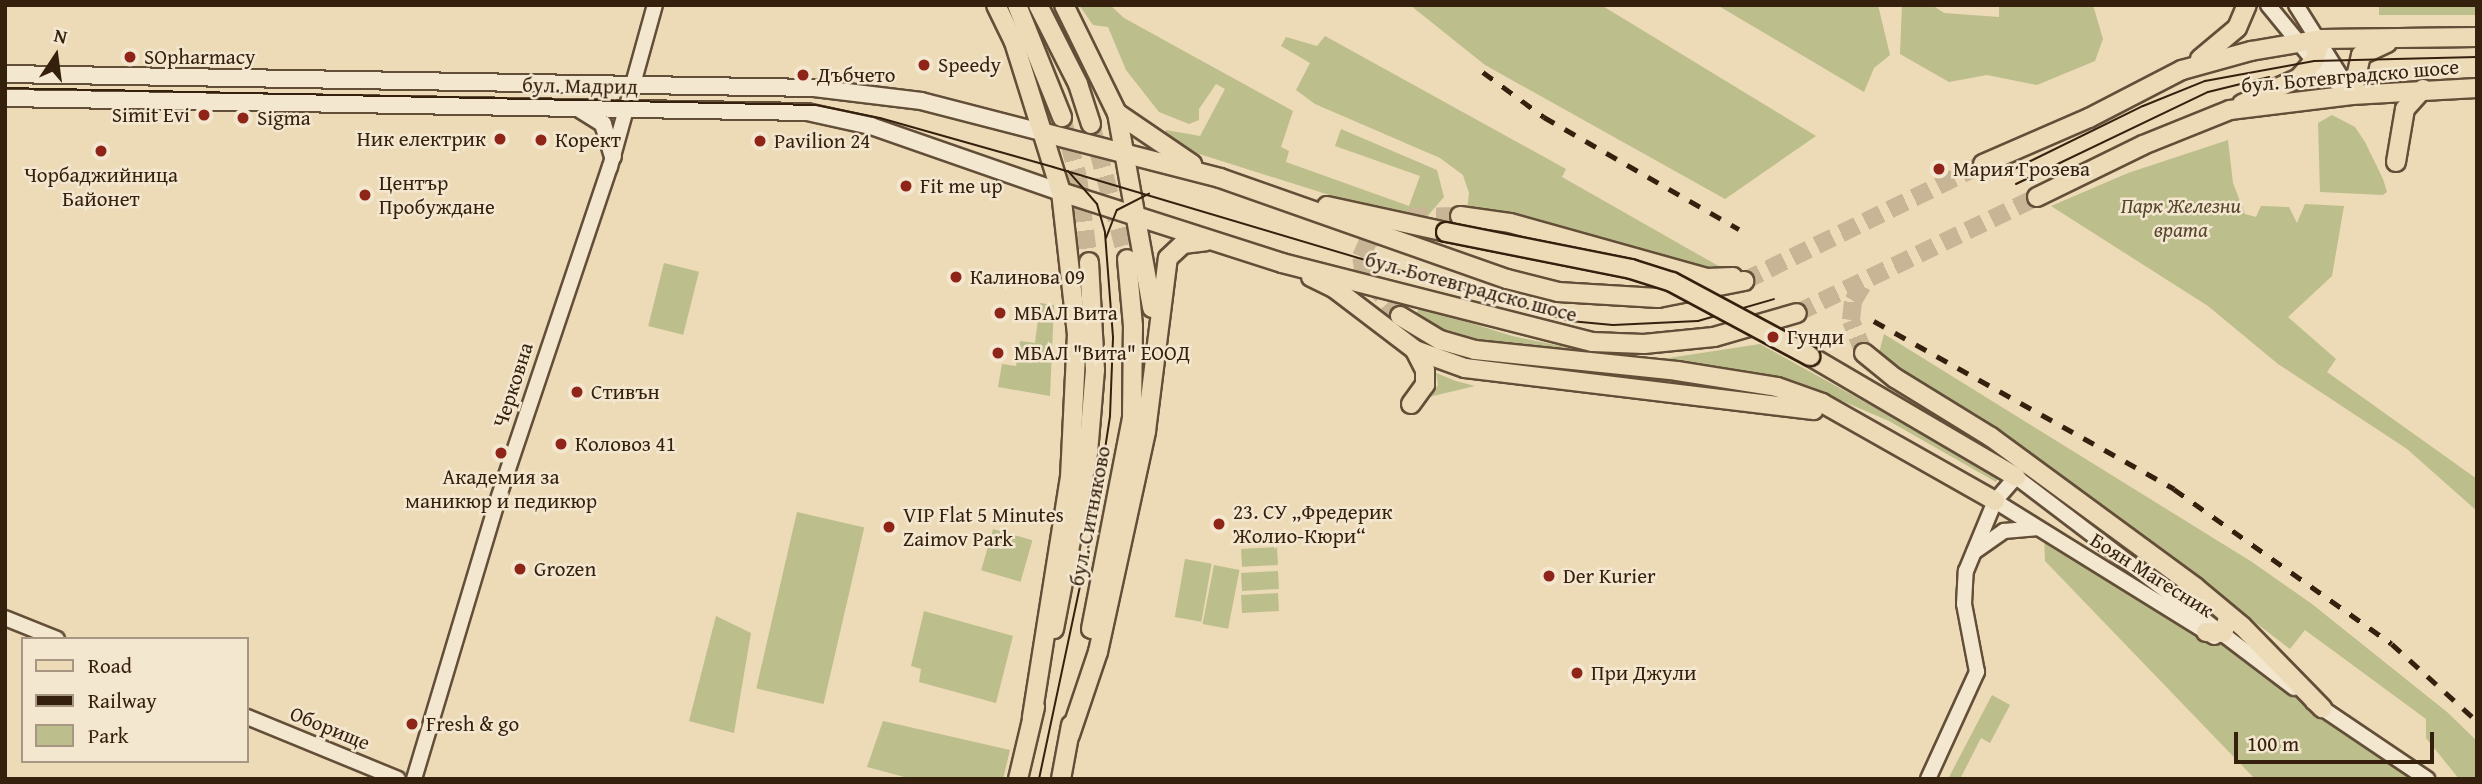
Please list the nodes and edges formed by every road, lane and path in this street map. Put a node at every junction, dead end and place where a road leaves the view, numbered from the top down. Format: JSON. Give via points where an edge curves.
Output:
{"nodes":[{"id":1,"x":655,"y":5,"type":"edge"},
{"id":2,"x":996,"y":5,"type":"edge"},
{"id":3,"x":1017,"y":5,"type":"edge"},
{"id":4,"x":1038,"y":5,"type":"edge"},
{"id":5,"x":1064,"y":5,"type":"edge"},
{"id":6,"x":2247,"y":5,"type":"edge"},
{"id":7,"x":2268,"y":5,"type":"edge"},
{"id":8,"x":2296,"y":5,"type":"edge"},
{"id":9,"x":2410,"y":37,"type":"junction"},
{"id":10,"x":2477,"y":37,"type":"edge"},
{"id":11,"x":2321,"y":38,"type":"junction"},
{"id":12,"x":2296,"y":41,"type":"junction"},
{"id":13,"x":2314,"y":61,"type":"junction"},
{"id":14,"x":2182,"y":70,"type":"junction"},
{"id":15,"x":5,"y":74,"type":"edge"},
{"id":16,"x":631,"y":86,"type":"junction"},
{"id":17,"x":2477,"y":88,"type":"edge"},
{"id":18,"x":2423,"y":89,"type":"junction"},
{"id":19,"x":2352,"y":95,"type":"junction"},
{"id":20,"x":5,"y":97,"type":"edge"},
{"id":21,"x":579,"y":109,"type":"junction"},
{"id":22,"x":625,"y":110,"type":"junction"},
{"id":23,"x":2230,"y":110,"type":"junction"},
{"id":24,"x":1117,"y":113,"type":"junction"},
{"id":25,"x":1062,"y":117,"type":"tunnel mouth"},
{"id":26,"x":1091,"y":124,"type":"tunnel mouth"},
{"id":27,"x":1045,"y":133,"type":"junction"},
{"id":28,"x":1125,"y":154,"type":"junction"},
{"id":29,"x":613,"y":156,"type":"junction"},
{"id":30,"x":2396,"y":162,"type":"dead end"},
{"id":31,"x":1983,"y":164,"type":"tunnel mouth"},
{"id":32,"x":1220,"y":178,"type":"junction"},
{"id":33,"x":1061,"y":192,"type":"junction"},
{"id":34,"x":1265,"y":193,"type":"junction"},
{"id":35,"x":2037,"y":197,"type":"tunnel mouth"},
{"id":36,"x":1460,"y":216,"type":"tunnel mouth"},
{"id":37,"x":1137,"y":217,"type":"junction"},
{"id":38,"x":1210,"y":240,"type":"junction"},
{"id":39,"x":1127,"y":259,"type":"tunnel mouth"},
{"id":40,"x":1089,"y":262,"type":"tunnel mouth"},
{"id":41,"x":1282,"y":263,"type":"junction"},
{"id":42,"x":1797,"y":313,"type":"tunnel mouth"},
{"id":43,"x":1400,"y":316,"type":"tunnel mouth"},
{"id":44,"x":1154,"y":343,"type":"junction"},
{"id":45,"x":1415,"y":350,"type":"junction"},
{"id":46,"x":1864,"y":353,"type":"tunnel mouth"},
{"id":47,"x":1411,"y":404,"type":"dead end"},
{"id":48,"x":1848,"y":417,"type":"junction"},
{"id":49,"x":2016,"y":477,"type":"junction"},
{"id":50,"x":1995,"y":501,"type":"junction"},
{"id":51,"x":2036,"y":528,"type":"junction"},
{"id":52,"x":1971,"y":555,"type":"junction"},
{"id":53,"x":5,"y":618,"type":"edge"},
{"id":54,"x":2219,"y":627,"type":"junction"},
{"id":55,"x":52,"y":637,"type":"edge"},
{"id":56,"x":2322,"y":708,"type":"junction"},
{"id":57,"x":248,"y":717,"type":"edge"},
{"id":58,"x":1032,"y":718,"type":"junction"},
{"id":59,"x":1070,"y":735,"type":"junction"},
{"id":60,"x":398,"y":779,"type":"edge"},
{"id":61,"x":414,"y":779,"type":"edge"},
{"id":62,"x":1018,"y":779,"type":"edge"},
{"id":63,"x":1061,"y":779,"type":"edge"},
{"id":64,"x":1928,"y":779,"type":"edge"},
{"id":65,"x":2427,"y":779,"type":"edge"}],
"edges":[{"from":1,"to":16,"type":"street","name":"Черковна"},
{"from":2,"to":27,"type":"main road","via":[[1011,32]]},
{"from":3,"to":25,"type":"main road"},
{"from":4,"to":26,"type":"main road","via":[[1078,84]]},
{"from":5,"to":24,"type":"main road"},
{"from":6,"to":14,"type":"main road","via":[[2237,29],[2216,50]]},
{"from":7,"to":12,"type":"street"},
{"from":8,"to":11,"type":"street"},
{"from":9,"to":10,"type":"main road","name":"бул. Ботевградско шосе"},
{"from":9,"to":11,"type":"main road","name":"бул. Ботевградско шосе"},
{"from":9,"to":19,"type":"main road","via":[[2361,55]]},
{"from":11,"to":12,"type":"main road","name":"бул. Ботевградско шосе"},
{"from":11,"to":13,"type":"main road"},
{"from":11,"to":19,"type":"street"},
{"from":12,"to":13,"type":"street"},
{"from":12,"to":14,"type":"main road","name":"бул. Ботевградско шосе"},
{"from":13,"to":19,"type":"street"},
{"from":13,"to":23,"type":"main road","via":[[2300,78]]},
{"from":14,"to":31,"type":"main road","name":"бул. Ботевградско шосе"},
{"from":15,"to":16,"type":"main road","name":"бул. Мадрид"},
{"from":16,"to":22,"type":"street","name":"Черковна"},
{"from":16,"to":27,"type":"main road","name":"бул. Мадрид","via":[[865,93],[920,101]]},
{"from":17,"to":18,"type":"main road","name":"бул. Ботевградско шосе"},
{"from":18,"to":19,"type":"main road","name":"бул. Ботевградско шосе"},
{"from":18,"to":30,"type":"main road","via":[[2405,109]]},
{"from":19,"to":23,"type":"main road","name":"бул. Ботевградско шосе"},
{"from":20,"to":21,"type":"main road","name":"бул. Мадрид"},
{"from":21,"to":22,"type":"main road","name":"бул. Мадрид"},
{"from":21,"to":29,"type":"main road","via":[[603,124]]},
{"from":22,"to":29,"type":"street","name":"Черковна"},
{"from":22,"to":33,"type":"main road","name":"бул. Мадрид","via":[[776,110],[836,117]]},
{"from":23,"to":35,"type":"main road","name":"бул. Ботевградско шосе","via":[[2143,145]]},
{"from":24,"to":28,"type":"main road"},
{"from":24,"to":32,"type":"main road","via":[[1161,146]]},
{"from":27,"to":28,"type":"main road","name":"бул. Мадрид"},
{"from":27,"to":33,"type":"main road"},
{"from":28,"to":32,"type":"main road","name":"бул. Ботевградско шосе"},
{"from":28,"to":37,"type":"main road"},
{"from":29,"to":61,"type":"street","name":"Черковна","via":[[500,492]]},
{"from":32,"to":34,"type":"main road","name":"бул. Ботевградско шосе"},
{"from":33,"to":37,"type":"main road","name":"бул. Мадрид"},
{"from":33,"to":58,"type":"main road","via":[[1077,334],[1074,431]]},
{"from":34,"to":36,"type":"main road","name":"бул. Ботевградско шосе","via":[[1494,275],[1558,292],[1658,298],[1740,279],[1707,278],[1510,223]]},
{"from":34,"to":49,"type":"main road","bridge":true,"via":[[1631,269],[1672,282],[1810,356]]},
{"from":37,"to":38,"type":"main road","name":"бул. Ботевградско шосе"},
{"from":37,"to":44,"type":"main road"},
{"from":38,"to":41,"type":"main road","name":"бул. Ботевградско шосе"},
{"from":38,"to":44,"type":"main road","via":[[1183,244],[1168,258]]},
{"from":39,"to":59,"type":"main road","name":"бул. Ситняково","via":[[1133,326],[1132,419]]},
{"from":40,"to":58,"type":"main road","name":"бул. Ситняково","via":[[1094,370],[1088,453],[1063,595]]},
{"from":41,"to":42,"type":"main road","name":"бул. Ботевградско шосе","via":[[1592,342],[1644,344],[1714,337]]},
{"from":41,"to":45,"type":"main road","via":[[1334,288]]},
{"from":43,"to":48,"type":"main road","via":[[1440,340],[1475,350],[1733,378],[1777,387]]},
{"from":44,"to":59,"type":"main road","via":[[1146,431],[1134,488],[1098,652]]},
{"from":45,"to":47,"type":"main road","via":[[1425,370],[1425,385]]},
{"from":45,"to":48,"type":"main road","via":[[1465,368],[1768,401]]},
{"from":46,"to":54,"type":"main road","via":[[2059,486]]},
{"from":48,"to":50,"type":"main road"},
{"from":49,"to":50,"type":"street"},
{"from":49,"to":54,"type":"street","name":"Боян Магесник"},
{"from":50,"to":51,"type":"street","name":"Боян Магесник"},
{"from":50,"to":52,"type":"street"},
{"from":51,"to":52,"type":"street","via":[[2004,531]]},
{"from":51,"to":54,"type":"street","name":"Боян Магесник"},
{"from":52,"to":64,"type":"street","via":[[1963,588],[1977,672]]},
{"from":53,"to":55,"type":"street"},
{"from":54,"to":56,"type":"main road"},
{"from":54,"to":56,"type":"street","name":"Боян Магесник"},
{"from":56,"to":65,"type":"street","name":"Боян Магесник"},
{"from":57,"to":60,"type":"street","name":"Оборище"},
{"from":58,"to":62,"type":"main road","name":"бул. Ситняково"},
{"from":59,"to":63,"type":"main road","name":"бул. Ситняково"}]}
